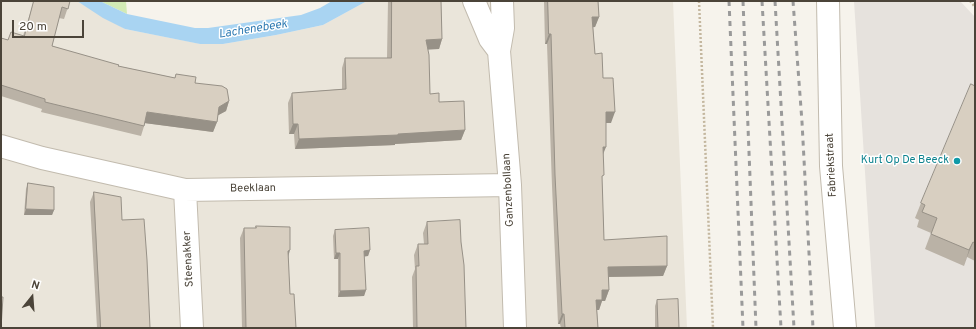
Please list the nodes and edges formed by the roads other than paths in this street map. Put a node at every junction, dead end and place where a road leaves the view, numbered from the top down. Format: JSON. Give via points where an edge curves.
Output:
{"nodes":[{"id":1,"x":474,"y":1,"type":"edge"},
{"id":2,"x":502,"y":1,"type":"edge"},
{"id":3,"x":828,"y":1,"type":"edge"},
{"id":4,"x":499,"y":51,"type":"junction"},
{"id":5,"x":1,"y":146,"type":"edge"},
{"id":6,"x":510,"y":185,"type":"junction"},
{"id":7,"x":185,"y":190,"type":"junction"},
{"id":8,"x":192,"y":328,"type":"edge"},
{"id":9,"x":515,"y":328,"type":"edge"},
{"id":10,"x":845,"y":328,"type":"edge"}],
"edges":[{"from":1,"to":4,"type":"street","name":"Ganzenbollaan","via":[[490,39]]},
{"from":2,"to":4,"type":"street","name":"Ganzenbollaan","via":[[503,28]]},
{"from":3,"to":10,"type":"street","name":"Fabriekstraat","via":[[831,166]]},
{"from":4,"to":6,"type":"street","name":"Ganzenbollaan"},
{"from":5,"to":7,"type":"street","name":"Beeklaan","via":[[42,158]]},
{"from":6,"to":7,"type":"street","name":"Beeklaan"},
{"from":6,"to":9,"type":"street","name":"Ganzenbollaan"},
{"from":7,"to":8,"type":"street","name":"Steenakker"}]}
